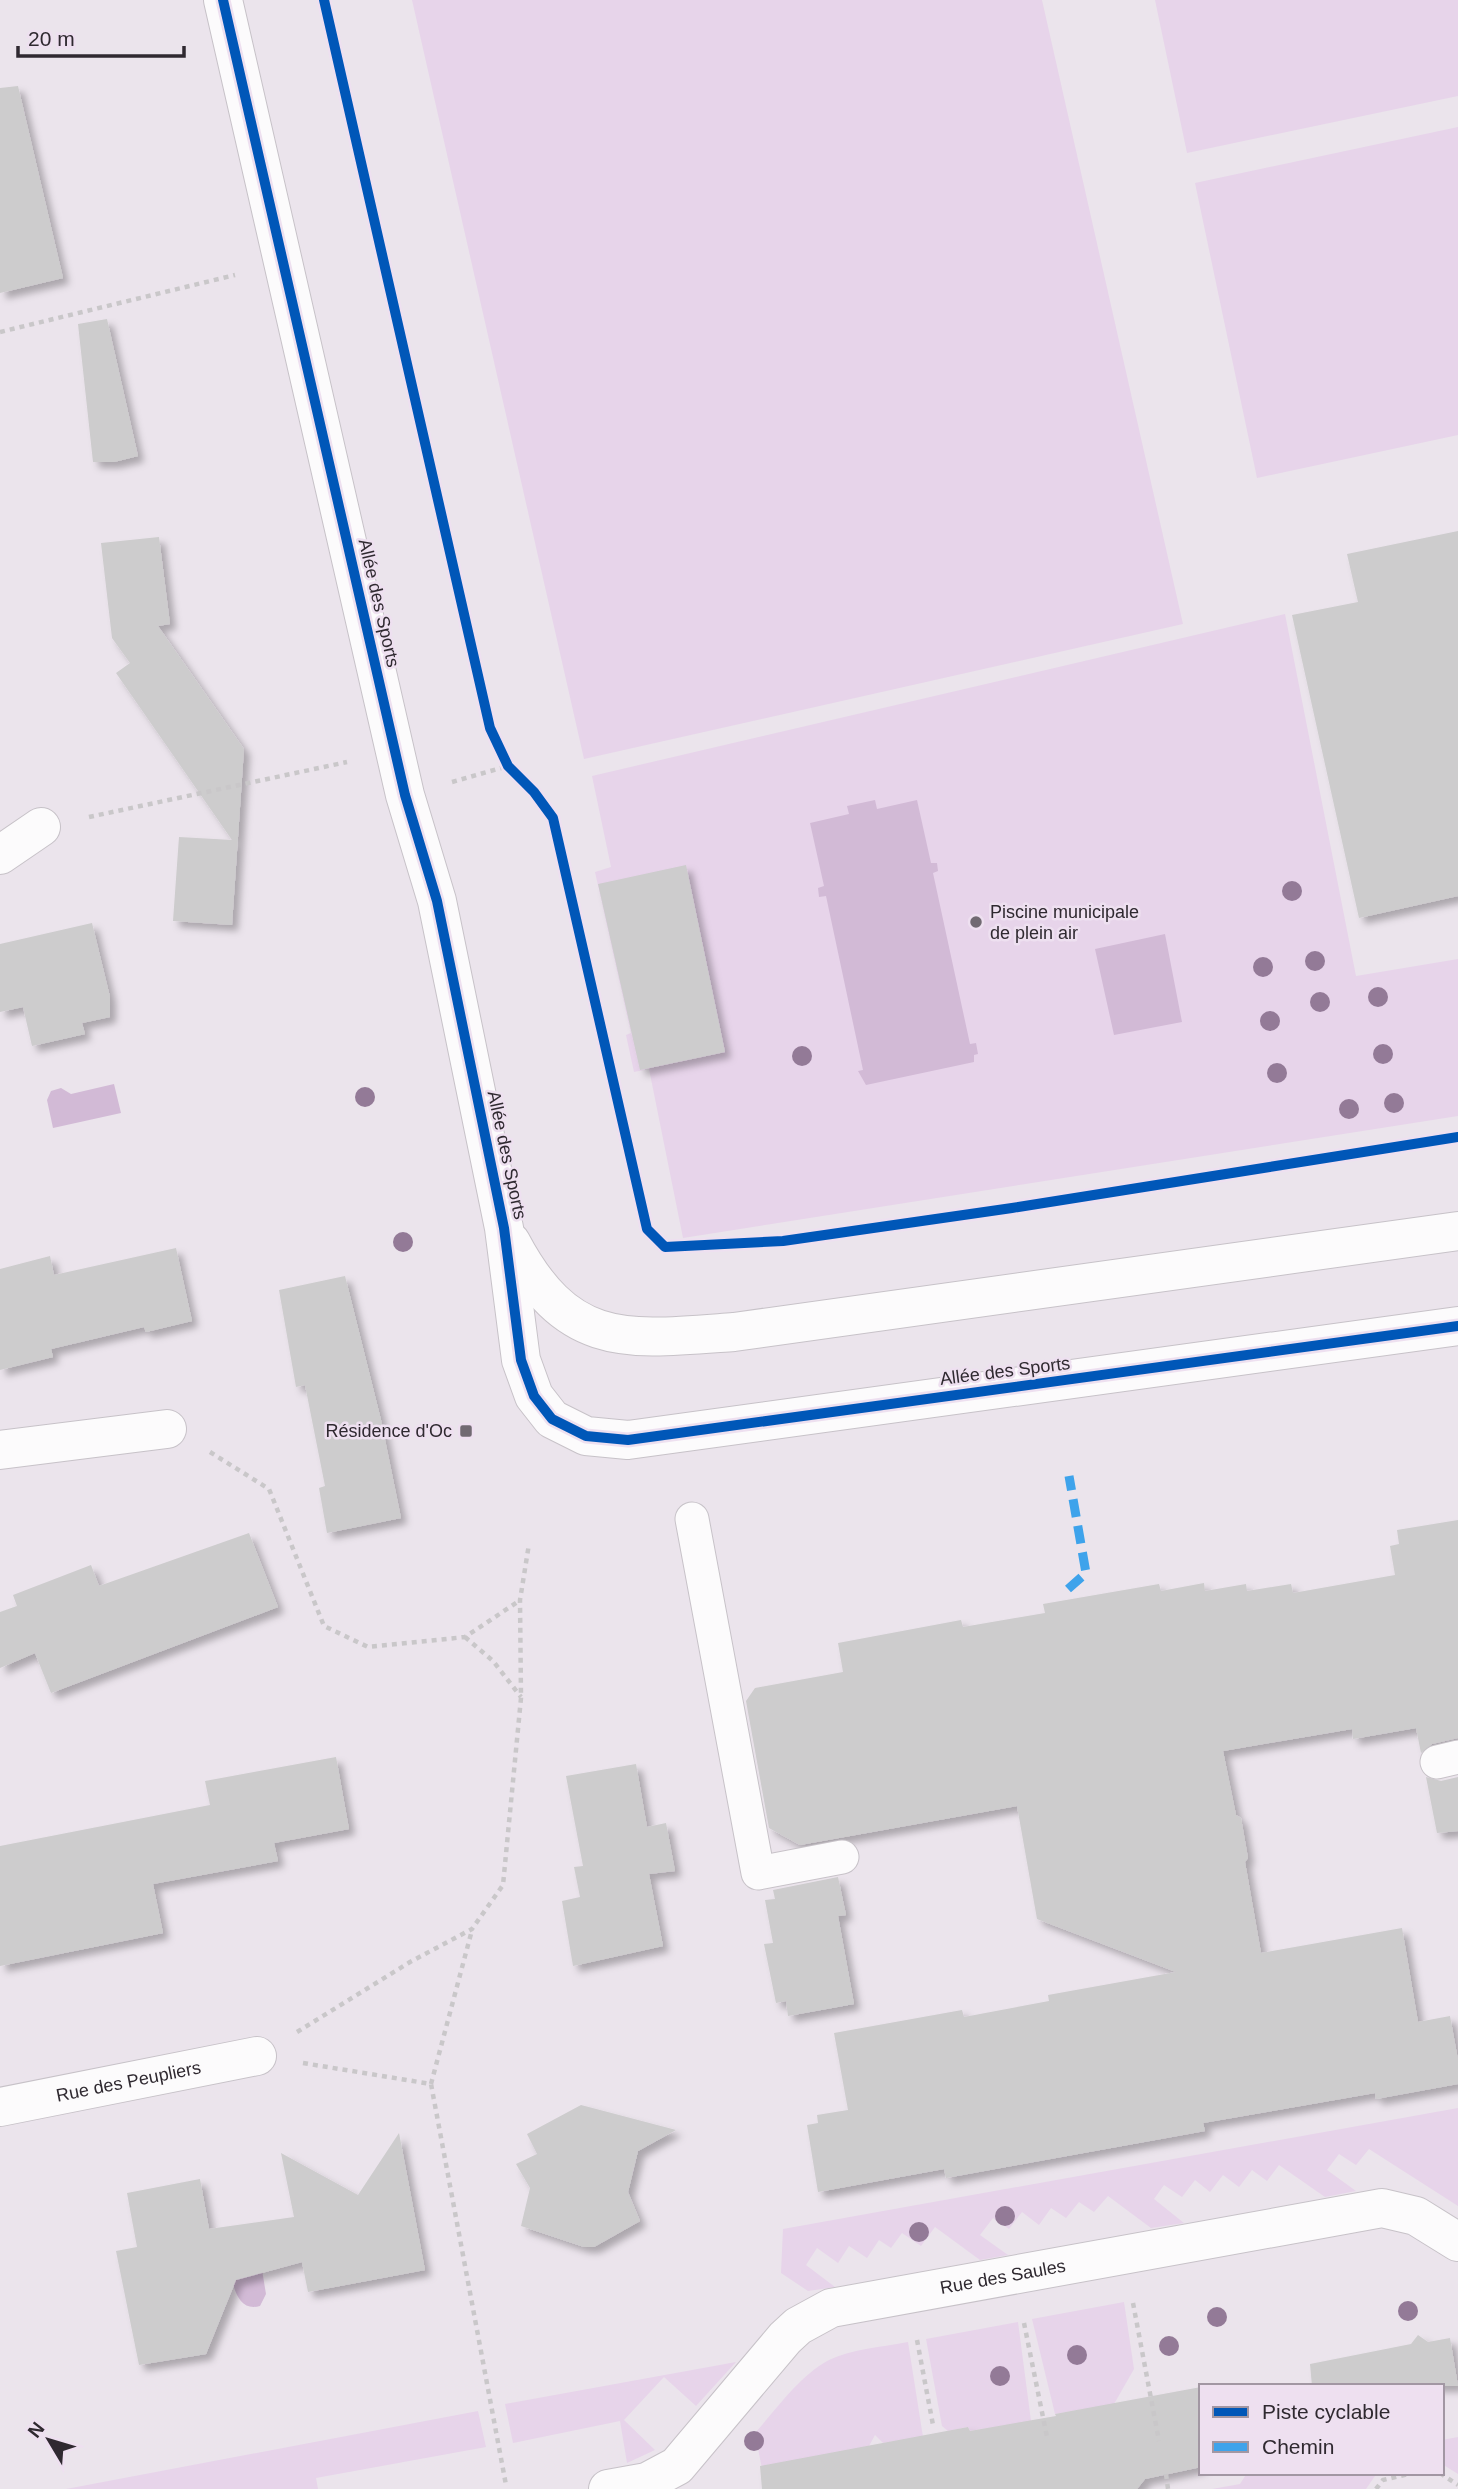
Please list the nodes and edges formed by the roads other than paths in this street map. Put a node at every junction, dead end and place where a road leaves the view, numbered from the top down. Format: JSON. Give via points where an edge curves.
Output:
{"nodes":[{"id":1,"x":223,"y":0,"type":"edge"},
{"id":2,"x":41,"y":827,"type":"road end"},
{"id":3,"x":0,"y":855,"type":"edge"},
{"id":4,"x":504,"y":1228,"type":"junction"},
{"id":5,"x":1458,"y":1231,"type":"edge"},
{"id":6,"x":1458,"y":1326,"type":"edge"},
{"id":7,"x":167,"y":1429,"type":"road end"},
{"id":8,"x":0,"y":1450,"type":"edge"},
{"id":9,"x":692,"y":1519,"type":"dead end"},
{"id":10,"x":842,"y":1857,"type":"dead end"},
{"id":11,"x":257,"y":2056,"type":"road end"},
{"id":12,"x":0,"y":2107,"type":"edge"},
{"id":13,"x":1458,"y":2242,"type":"edge"},
{"id":14,"x":608,"y":2489,"type":"edge"}],
"edges":[{"from":1,"to":4,"type":"street","name":"Allée des Sports","via":[[405,794],[437,901]]},
{"from":2,"to":3,"type":"street"},
{"from":4,"to":5,"type":"street","name":"Allée des Sports","via":[[544,1295],[573,1318],[640,1339],[734,1332]]},
{"from":4,"to":6,"type":"street","name":"Allée des Sports","via":[[520,1360],[534,1396],[552,1419],[586,1436],[628,1440]]},
{"from":7,"to":8,"type":"street"},
{"from":9,"to":10,"type":"lane","via":[[758,1873]]},
{"from":11,"to":12,"type":"street","name":"Rue des Peupliers"},
{"from":13,"to":14,"type":"street","name":"Rue des Saules","via":[[1416,2216],[1382,2207],[831,2308],[785,2338],[677,2466],[647,2482]]}]}
